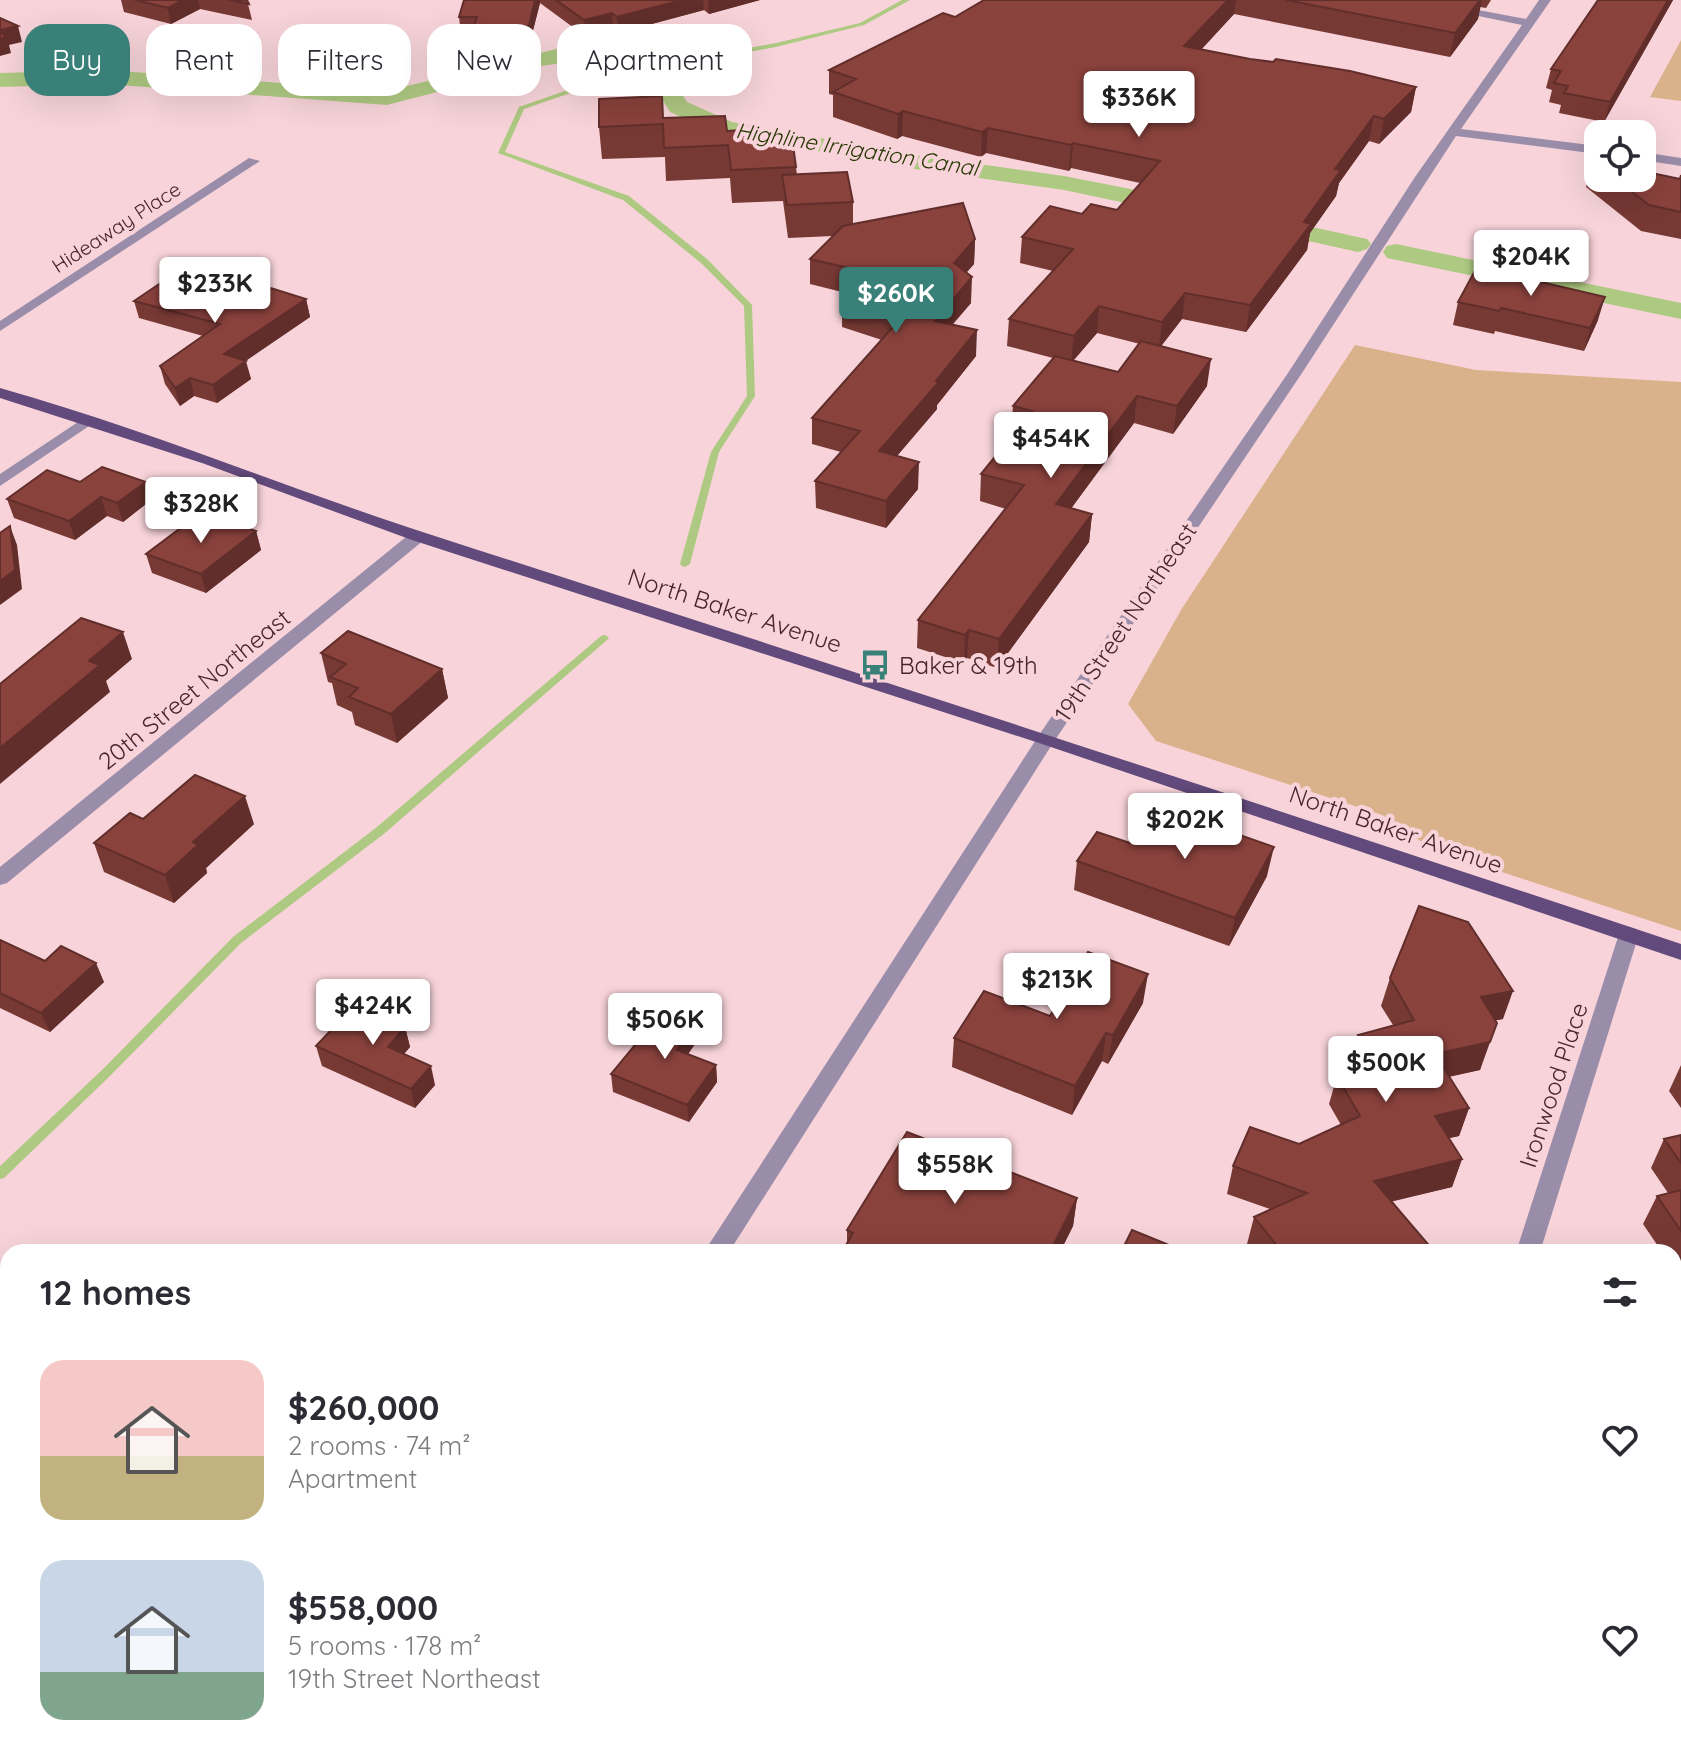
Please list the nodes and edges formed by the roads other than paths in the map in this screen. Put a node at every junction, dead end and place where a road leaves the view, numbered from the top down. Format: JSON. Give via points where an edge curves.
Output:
{"nodes":[{"id":1,"x":1407,"y":0,"type":"edge"},
{"id":2,"x":1545,"y":0,"type":"edge"},
{"id":3,"x":1530,"y":23,"type":"junction"},
{"id":4,"x":1453,"y":132,"type":"junction"},
{"id":5,"x":1584,"y":148,"type":"edge"},
{"id":6,"x":1656,"y":158,"type":"edge"},
{"id":7,"x":254,"y":161,"type":"dead end"},
{"id":8,"x":1681,"y":162,"type":"edge"},
{"id":9,"x":0,"y":327,"type":"edge"},
{"id":10,"x":0,"y":393,"type":"edge"},
{"id":11,"x":87,"y":421,"type":"junction"},
{"id":12,"x":0,"y":481,"type":"edge"},
{"id":13,"x":418,"y":536,"type":"junction"},
{"id":14,"x":1046,"y":739,"type":"junction"},
{"id":15,"x":0,"y":878,"type":"edge"},
{"id":16,"x":1629,"y":934,"type":"junction"},
{"id":17,"x":1681,"y":952,"type":"edge"},
{"id":18,"x":721,"y":1244,"type":"edge"},
{"id":19,"x":1531,"y":1244,"type":"edge"}],
"edges":[{"from":1,"to":3,"type":"street"},
{"from":2,"to":3,"type":"street","name":"19th Street Northeast"},
{"from":3,"to":4,"type":"street","name":"19th Street Northeast"},
{"from":4,"to":5,"type":"street"},
{"from":4,"to":14,"type":"street","name":"19th Street Northeast"},
{"from":6,"to":8,"type":"street"},
{"from":7,"to":9,"type":"street","name":"Hideaway Place"},
{"from":10,"to":11,"type":"main road","name":"North Baker Avenue"},
{"from":11,"to":12,"type":"street"},
{"from":11,"to":13,"type":"main road","name":"North Baker Avenue"},
{"from":13,"to":14,"type":"main road","name":"North Baker Avenue"},
{"from":13,"to":15,"type":"street","name":"20th Street Northeast"},
{"from":14,"to":16,"type":"main road","name":"North Baker Avenue"},
{"from":14,"to":18,"type":"street","name":"19th Street Northeast"},
{"from":16,"to":17,"type":"main road","name":"North Baker Avenue"},
{"from":16,"to":19,"type":"street","name":"Ironwood Place"}]}
